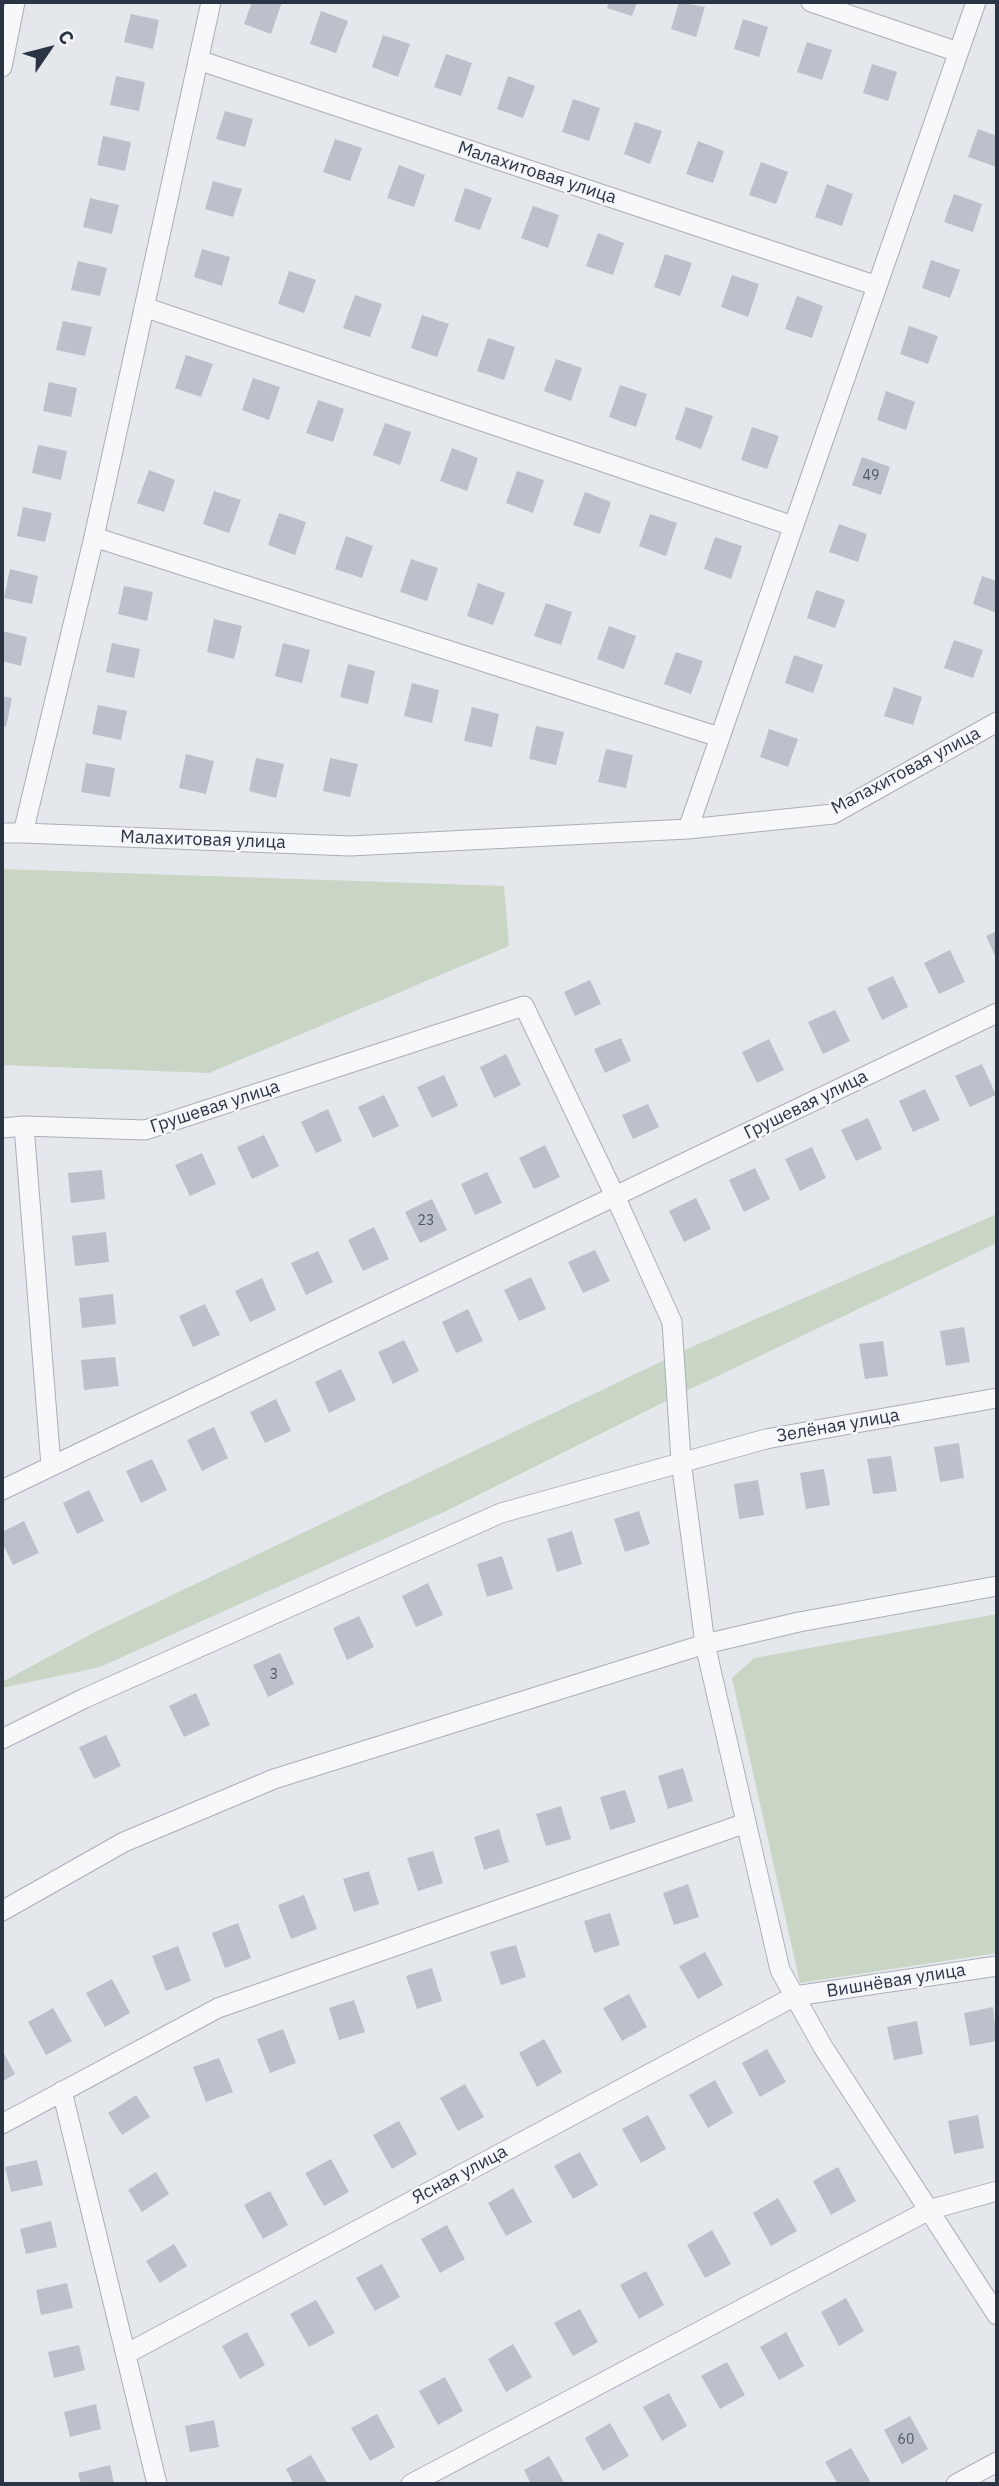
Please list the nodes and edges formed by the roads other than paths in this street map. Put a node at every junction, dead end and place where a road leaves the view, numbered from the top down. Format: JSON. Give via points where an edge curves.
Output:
{"nodes":[{"id":1,"x":15,"y":2,"type":"edge"},
{"id":2,"x":211,"y":2,"type":"edge"},
{"id":3,"x":811,"y":2,"type":"edge"},
{"id":4,"x":976,"y":2,"type":"edge"},
{"id":5,"x":958,"y":52,"type":"junction"},
{"id":6,"x":198,"y":60,"type":"junction"},
{"id":7,"x":2,"y":67,"type":"edge"},
{"id":8,"x":877,"y":286,"type":"junction"},
{"id":9,"x":144,"y":307,"type":"junction"},
{"id":10,"x":793,"y":526,"type":"junction"},
{"id":11,"x":94,"y":537,"type":"junction"},
{"id":12,"x":997,"y":722,"type":"edge"},
{"id":13,"x":719,"y":737,"type":"junction"},
{"id":14,"x":688,"y":829,"type":"junction"},
{"id":15,"x":2,"y":833,"type":"edge"},
{"id":16,"x":23,"y":833,"type":"junction"},
{"id":17,"x":997,"y":1013,"type":"edge"},
{"id":18,"x":24,"y":1126,"type":"junction"},
{"id":19,"x":2,"y":1128,"type":"edge"},
{"id":20,"x":615,"y":1196,"type":"junction"},
{"id":21,"x":997,"y":1398,"type":"edge"},
{"id":22,"x":681,"y":1461,"type":"junction"},
{"id":23,"x":51,"y":1466,"type":"junction"},
{"id":24,"x":2,"y":1490,"type":"edge"},
{"id":25,"x":997,"y":1586,"type":"edge"},
{"id":26,"x":705,"y":1644,"type":"junction"},
{"id":27,"x":2,"y":1739,"type":"edge"},
{"id":28,"x":746,"y":1823,"type":"junction"},
{"id":29,"x":2,"y":1911,"type":"edge"},
{"id":30,"x":997,"y":1966,"type":"edge"},
{"id":31,"x":795,"y":1996,"type":"junction"},
{"id":32,"x":62,"y":2091,"type":"junction"},
{"id":33,"x":2,"y":2124,"type":"edge"},
{"id":34,"x":997,"y":2191,"type":"edge"},
{"id":35,"x":929,"y":2210,"type":"junction"},
{"id":36,"x":997,"y":2315,"type":"edge"},
{"id":37,"x":126,"y":2354,"type":"junction"},
{"id":38,"x":997,"y":2462,"type":"edge"},
{"id":39,"x":157,"y":2484,"type":"edge"},
{"id":40,"x":411,"y":2484,"type":"edge"},
{"id":41,"x":956,"y":2484,"type":"edge"}],
"edges":[{"from":1,"to":7,"type":"street"},
{"from":2,"to":6,"type":"street"},
{"from":3,"to":5,"type":"street"},
{"from":4,"to":5,"type":"street"},
{"from":5,"to":8,"type":"street"},
{"from":6,"to":8,"type":"street","name":"Малахитовая улица"},
{"from":6,"to":9,"type":"street"},
{"from":8,"to":10,"type":"street"},
{"from":9,"to":10,"type":"street"},
{"from":9,"to":11,"type":"street"},
{"from":10,"to":13,"type":"street"},
{"from":11,"to":13,"type":"street"},
{"from":11,"to":16,"type":"street"},
{"from":12,"to":14,"type":"street","name":"Малахитовая улица","via":[[833,814]]},
{"from":13,"to":14,"type":"street"},
{"from":14,"to":16,"type":"street","name":"Малахитовая улица","via":[[350,846]]},
{"from":15,"to":16,"type":"street","name":"Малахитовая улица"},
{"from":17,"to":20,"type":"street","name":"Грушевая улица"},
{"from":18,"to":19,"type":"street"},
{"from":18,"to":20,"type":"street","name":"Грушевая улица","via":[[145,1130],[524,1006]]},
{"from":18,"to":23,"type":"street"},
{"from":20,"to":22,"type":"street","via":[[672,1322]]},
{"from":20,"to":23,"type":"street","name":"Грушевая улица"},
{"from":21,"to":22,"type":"street","name":"Зелёная улица","via":[[766,1439]]},
{"from":22,"to":26,"type":"street"},
{"from":22,"to":27,"type":"street","name":"Зелёная улица","via":[[501,1513]]},
{"from":23,"to":24,"type":"street","name":"Грушевая улица"},
{"from":25,"to":26,"type":"street"},
{"from":26,"to":28,"type":"street"},
{"from":26,"to":29,"type":"street","via":[[274,1779],[124,1842]]},
{"from":28,"to":31,"type":"street","via":[[780,1970]]},
{"from":28,"to":32,"type":"street","via":[[218,2008]]},
{"from":30,"to":31,"type":"street","name":"Вишнёвая улица"},
{"from":31,"to":35,"type":"street"},
{"from":31,"to":37,"type":"street","name":"Ясная улица"},
{"from":32,"to":33,"type":"street"},
{"from":32,"to":37,"type":"street"},
{"from":34,"to":35,"type":"street"},
{"from":35,"to":36,"type":"street"},
{"from":35,"to":40,"type":"street"},
{"from":37,"to":39,"type":"street"},
{"from":38,"to":41,"type":"street"}]}
